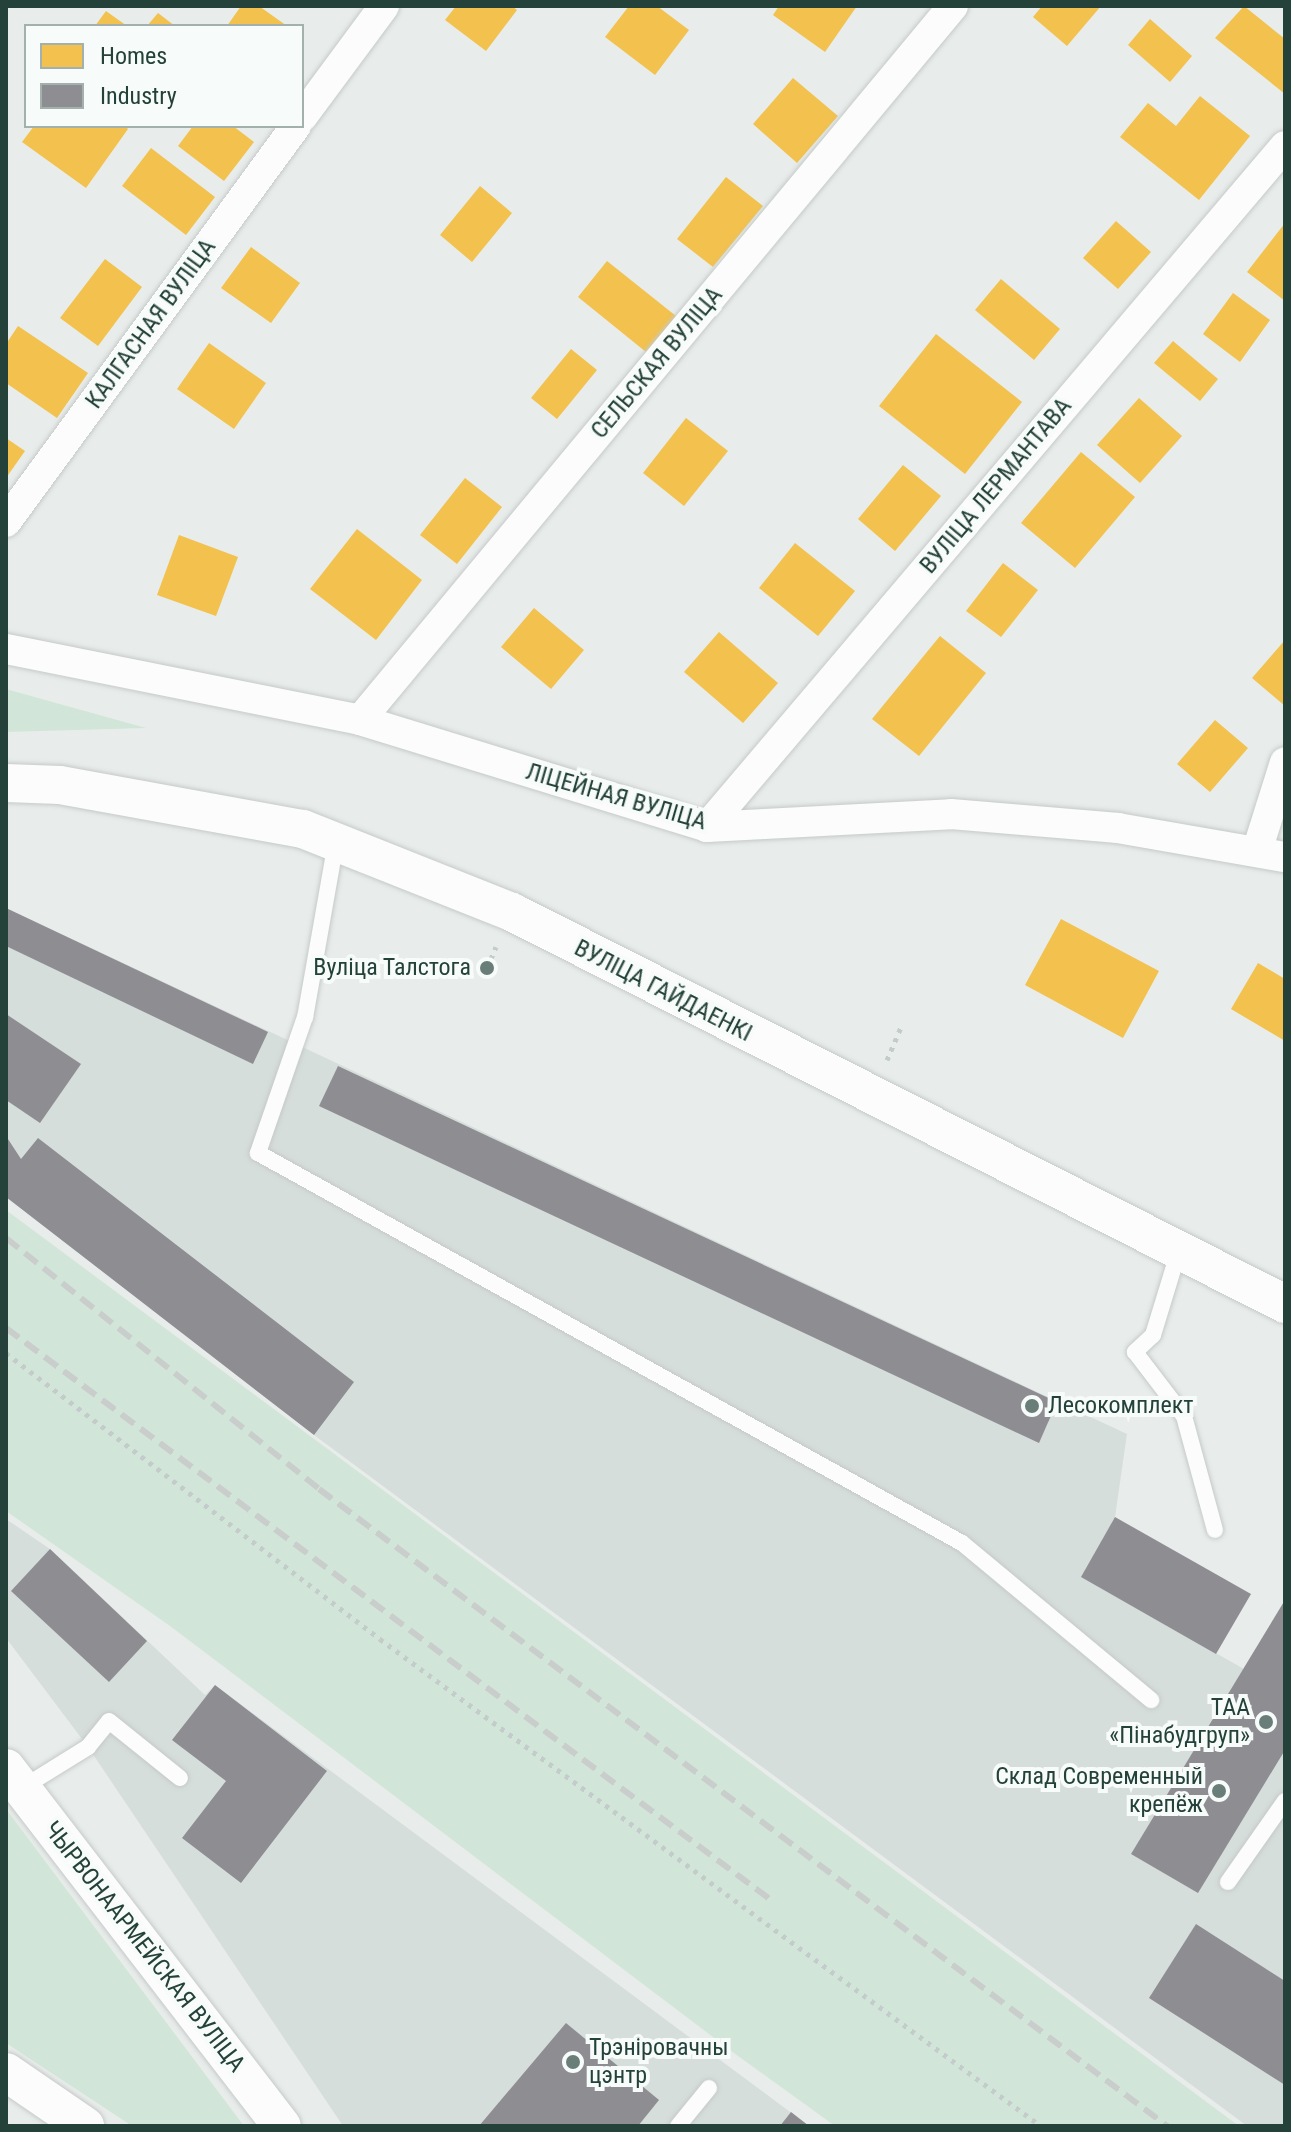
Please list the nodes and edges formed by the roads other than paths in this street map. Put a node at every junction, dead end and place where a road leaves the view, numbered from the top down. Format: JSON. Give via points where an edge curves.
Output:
{"nodes":[{"id":1,"x":384,"y":6,"type":"edge"},
{"id":2,"x":953,"y":6,"type":"edge"},
{"id":3,"x":304,"y":114,"type":"edge"},
{"id":4,"x":295,"y":128,"type":"edge"},
{"id":5,"x":1285,"y":146,"type":"edge"},
{"id":6,"x":6,"y":522,"type":"edge"},
{"id":7,"x":6,"y":649,"type":"edge"},
{"id":8,"x":360,"y":720,"type":"junction"},
{"id":9,"x":1285,"y":762,"type":"edge"},
{"id":10,"x":6,"y":783,"type":"edge"},
{"id":11,"x":707,"y":827,"type":"junction"},
{"id":12,"x":336,"y":842,"type":"junction"},
{"id":13,"x":1271,"y":854,"type":"edge"},
{"id":14,"x":1179,"y":1248,"type":"junction"},
{"id":15,"x":1285,"y":1304,"type":"edge"},
{"id":16,"x":1215,"y":1530,"type":"dead end"},
{"id":17,"x":1151,"y":1700,"type":"dead end"},
{"id":18,"x":14,"y":1778,"type":"edge"},
{"id":19,"x":180,"y":1778,"type":"dead end"},
{"id":20,"x":1285,"y":1801,"type":"edge"},
{"id":21,"x":1228,"y":1882,"type":"dead end"},
{"id":22,"x":6,"y":2072,"type":"edge"},
{"id":23,"x":709,"y":2088,"type":"dead end"},
{"id":24,"x":85,"y":2126,"type":"edge"},
{"id":25,"x":282,"y":2126,"type":"edge"},
{"id":26,"x":678,"y":2126,"type":"edge"}],
"edges":[{"from":1,"to":3,"type":"street"},
{"from":2,"to":8,"type":"street","name":"СЕЛЬСКАЯ ВУЛІЦА"},
{"from":4,"to":6,"type":"street","name":"КАЛГАСНАЯ ВУЛІЦА"},
{"from":5,"to":11,"type":"street","name":"ВУЛІЦА ЛЕРМАНТАВА"},
{"from":7,"to":8,"type":"street","name":"ЛІЦЕЙНАЯ ВУЛІЦА"},
{"from":8,"to":11,"type":"street","name":"ЛІЦЕЙНАЯ ВУЛІЦА"},
{"from":9,"to":13,"type":"street"},
{"from":10,"to":12,"type":"street","name":"ВУЛІЦА ГАЙДАЕНКІ","via":[[60,785],[303,829]]},
{"from":11,"to":13,"type":"street","name":"ЛІЦЕЙНАЯ ВУЛІЦА","via":[[951,814]]},
{"from":12,"to":14,"type":"street","name":"ВУЛІЦА ГАЙДАЕНКІ","via":[[512,912]]},
{"from":12,"to":17,"type":"lane","via":[[305,1017],[258,1153],[962,1543]]},
{"from":14,"to":15,"type":"street","name":"ВУЛІЦА ГАЙДАЕНКІ"},
{"from":14,"to":16,"type":"lane","via":[[1153,1335],[1135,1352],[1184,1416]]},
{"from":18,"to":19,"type":"lane","via":[[88,1747],[109,1721]]},
{"from":18,"to":25,"type":"street","name":"ЧЫРВОНААРМЕЙСКАЯ ВУЛІЦА"},
{"from":20,"to":21,"type":"lane"},
{"from":22,"to":24,"type":"street"},
{"from":23,"to":26,"type":"lane"}]}
